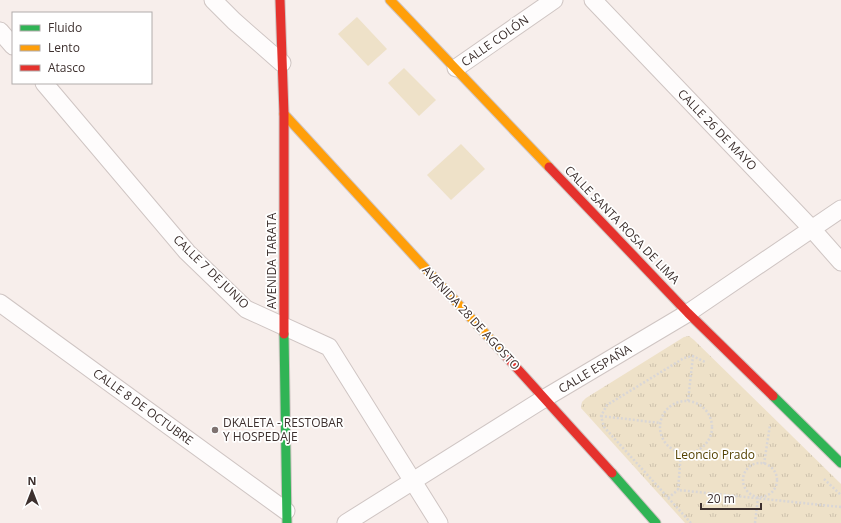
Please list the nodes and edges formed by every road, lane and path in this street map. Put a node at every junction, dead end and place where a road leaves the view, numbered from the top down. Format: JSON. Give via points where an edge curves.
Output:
{"nodes":[{"id":1,"x":213,"y":0,"type":"edge"},
{"id":2,"x":280,"y":0,"type":"edge"},
{"id":3,"x":390,"y":0,"type":"edge"},
{"id":4,"x":554,"y":0,"type":"edge"},
{"id":5,"x":593,"y":0,"type":"edge"},
{"id":6,"x":0,"y":31,"type":"edge"},
{"id":7,"x":12,"y":45,"type":"edge"},
{"id":8,"x":282,"y":63,"type":"junction"},
{"id":9,"x":456,"y":68,"type":"junction"},
{"id":10,"x":45,"y":84,"type":"edge"},
{"id":11,"x":284,"y":114,"type":"junction"},
{"id":12,"x":841,"y":209,"type":"edge"},
{"id":13,"x":812,"y":229,"type":"junction"},
{"id":14,"x":841,"y":262,"type":"edge"},
{"id":15,"x":0,"y":303,"type":"edge"},
{"id":16,"x":688,"y":313,"type":"junction"},
{"id":17,"x":284,"y":326,"type":"junction"},
{"id":18,"x":693,"y":356,"type":"junction"},
{"id":19,"x":709,"y":366,"type":"dead end"},
{"id":20,"x":545,"y":398,"type":"junction"},
{"id":21,"x":688,"y":401,"type":"junction"},
{"id":22,"x":601,"y":416,"type":"junction"},
{"id":23,"x":764,"y":420,"type":"dead end"},
{"id":24,"x":660,"y":423,"type":"junction"},
{"id":25,"x":770,"y":425,"type":"junction"},
{"id":26,"x":775,"y":431,"type":"dead end"},
{"id":27,"x":681,"y":452,"type":"junction"},
{"id":28,"x":841,"y":463,"type":"edge"},
{"id":29,"x":764,"y":464,"type":"junction"},
{"id":30,"x":819,"y":474,"type":"dead end"},
{"id":31,"x":413,"y":481,"type":"junction"},
{"id":32,"x":678,"y":490,"type":"junction"},
{"id":33,"x":841,"y":495,"type":"edge"},
{"id":34,"x":668,"y":498,"type":"junction"},
{"id":35,"x":758,"y":498,"type":"junction"},
{"id":36,"x":841,"y":507,"type":"edge"},
{"id":37,"x":287,"y":517,"type":"edge"},
{"id":38,"x":346,"y":523,"type":"edge"},
{"id":39,"x":439,"y":523,"type":"edge"},
{"id":40,"x":656,"y":523,"type":"edge"},
{"id":41,"x":691,"y":523,"type":"edge"},
{"id":42,"x":755,"y":523,"type":"edge"}],
"edges":[{"from":1,"to":8,"type":"street"},
{"from":2,"to":8,"type":"street","name":"AVENIDA TARATA"},
{"from":3,"to":9,"type":"street","name":"CALLE SANTA ROSA DE LIMA"},
{"from":4,"to":9,"type":"street","name":"CALLE COLÓN"},
{"from":5,"to":13,"type":"street","name":"CALLE 26 DE MAYO"},
{"from":6,"to":7,"type":"street"},
{"from":8,"to":11,"type":"street","name":"AVENIDA TARATA"},
{"from":9,"to":16,"type":"street","name":"CALLE SANTA ROSA DE LIMA"},
{"from":10,"to":17,"type":"street","name":"CALLE 7 DE JUNIO","via":[[187,252],[246,309]]},
{"from":11,"to":17,"type":"street","name":"AVENIDA TARATA"},
{"from":11,"to":20,"type":"street","name":"AVENIDA 28 DE AGOSTO"},
{"from":12,"to":13,"type":"street","name":"CALLE ESPAÑA"},
{"from":13,"to":14,"type":"street","name":"CALLE 26 DE MAYO"},
{"from":13,"to":16,"type":"street","name":"CALLE ESPAÑA"},
{"from":15,"to":37,"type":"street","name":"CALLE 8 DE OCTUBRE"},
{"from":16,"to":20,"type":"street","name":"CALLE ESPAÑA"},
{"from":16,"to":28,"type":"street","name":"CALLE SANTA ROSA DE LIMA"},
{"from":17,"to":31,"type":"street","name":"CALLE 7 DE JUNIO","via":[[329,347]]},
{"from":17,"to":37,"type":"street","name":"AVENIDA TARATA"},
{"from":18,"to":19,"type":"path"},
{"from":18,"to":21,"type":"path"},
{"from":18,"to":22,"type":"path","via":[[684,358],[607,405]]},
{"from":20,"to":31,"type":"street","name":"CALLE ESPAÑA"},
{"from":20,"to":40,"type":"street","name":"AVENIDA 28 DE AGOSTO"},
{"from":21,"to":24,"type":"path","via":[[673,404],[662,416]]},
{"from":21,"to":27,"type":"path","via":[[696,403],[708,414],[712,430],[704,445],[697,450]]},
{"from":22,"to":24,"type":"path"},
{"from":22,"to":34,"type":"path","via":[[604,427]]},
{"from":23,"to":25,"type":"path"},
{"from":24,"to":27,"type":"path","via":[[662,438],[673,450]]},
{"from":25,"to":26,"type":"path"},
{"from":25,"to":29,"type":"path"},
{"from":27,"to":32,"type":"path"},
{"from":29,"to":35,"type":"path","via":[[774,470],[778,481],[773,492]]},
{"from":29,"to":35,"type":"path","via":[[759,463],[748,468],[743,477],[744,488]]},
{"from":30,"to":33,"type":"path"},
{"from":31,"to":38,"type":"street","name":"CALLE ESPAÑA"},
{"from":31,"to":39,"type":"street","name":"CALLE 7 DE JUNIO"},
{"from":32,"to":34,"type":"path"},
{"from":32,"to":35,"type":"path"},
{"from":34,"to":41,"type":"path"},
{"from":35,"to":36,"type":"path"},
{"from":35,"to":42,"type":"path"}]}
